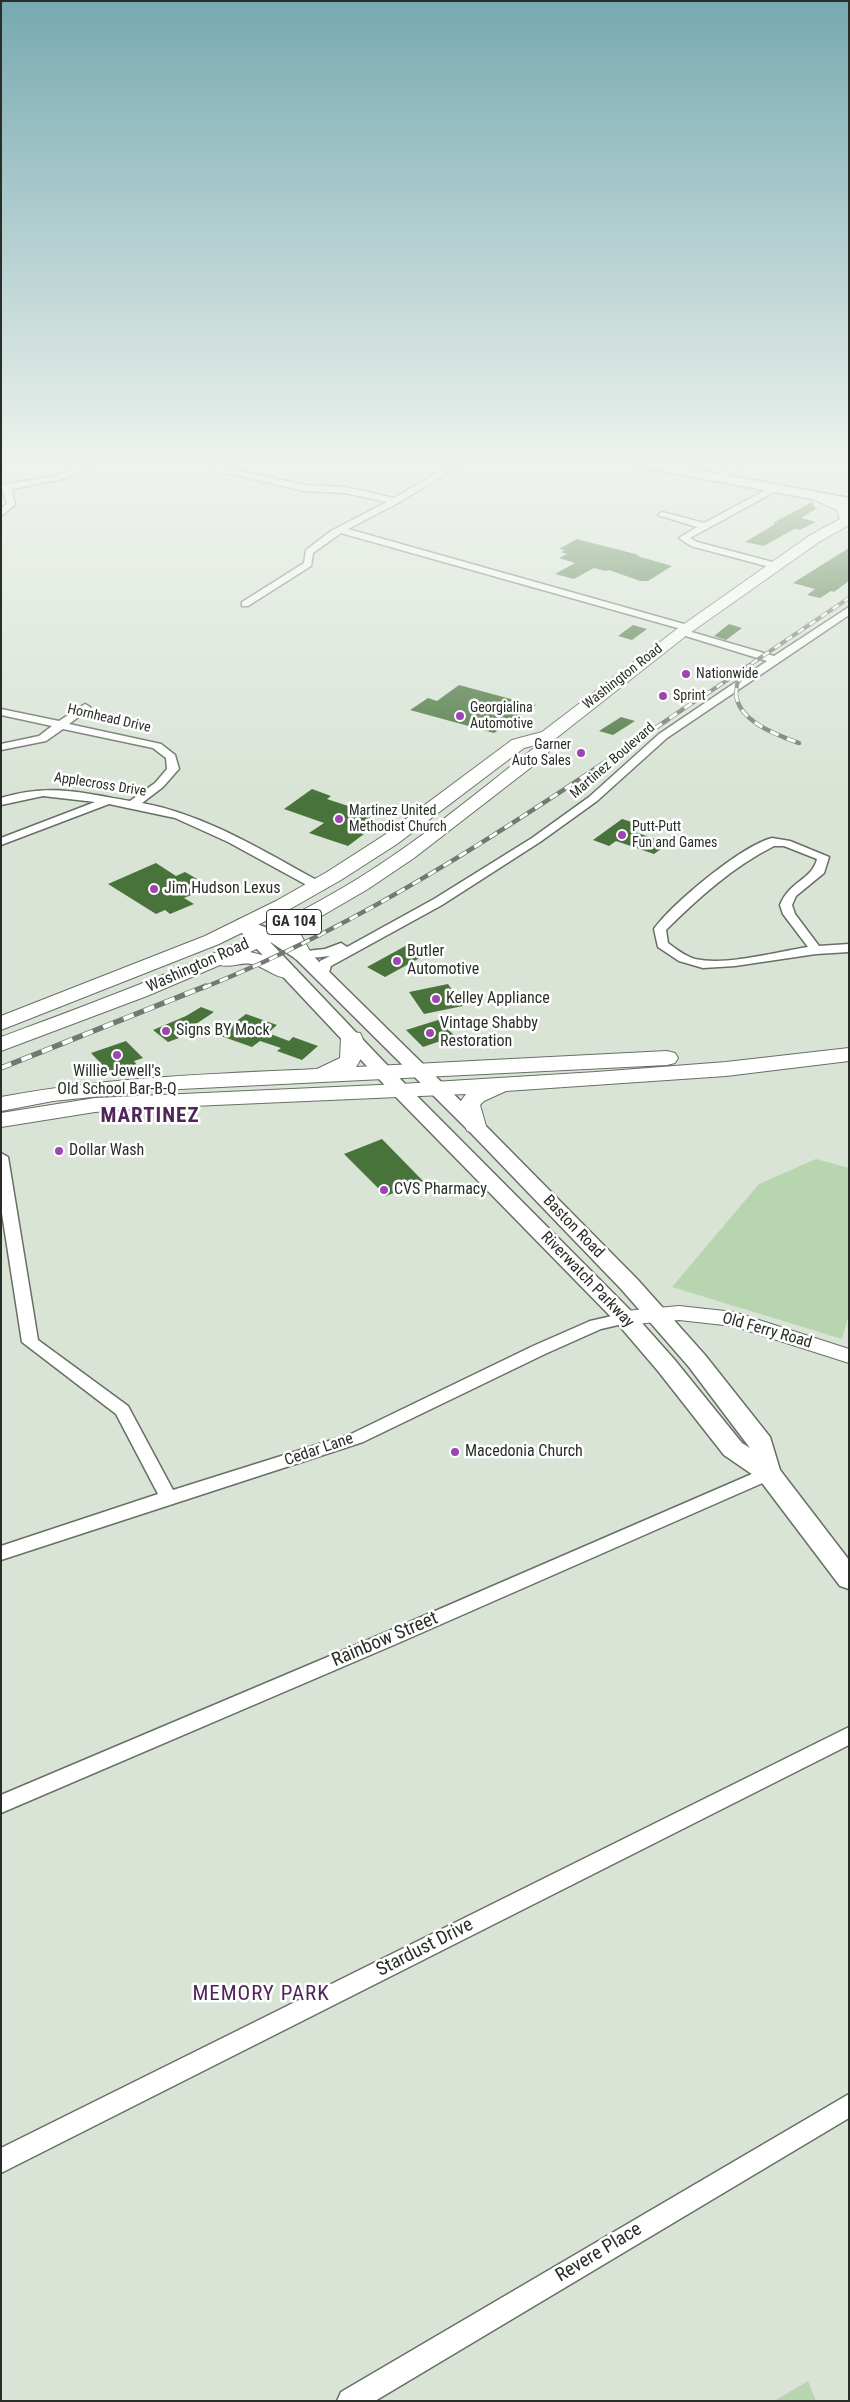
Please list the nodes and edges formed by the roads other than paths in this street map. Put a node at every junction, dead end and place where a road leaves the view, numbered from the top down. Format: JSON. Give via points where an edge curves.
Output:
{"nodes":[{"id":1,"x":294,"y":573,"type":"edge"},
{"id":2,"x":489,"y":573,"type":"edge"},
{"id":3,"x":768,"y":573,"type":"edge"},
{"id":4,"x":245,"y":604,"type":"dead end"},
{"id":5,"x":849,"y":610,"type":"edge"},
{"id":6,"x":685,"y":630,"type":"junction"},
{"id":7,"x":775,"y":660,"type":"junction"},
{"id":8,"x":85,"y":706,"type":"dead end"},
{"id":9,"x":1,"y":712,"type":"edge"},
{"id":10,"x":62,"y":724,"type":"junction"},
{"id":11,"x":548,"y":736,"type":"junction"},
{"id":12,"x":1,"y":747,"type":"edge"},
{"id":13,"x":108,"y":801,"type":"junction"},
{"id":14,"x":1,"y":802,"type":"edge"},
{"id":15,"x":133,"y":804,"type":"junction"},
{"id":16,"x":1,"y":842,"type":"edge"},
{"id":17,"x":313,"y":889,"type":"junction"},
{"id":18,"x":308,"y":915,"type":"junction"},
{"id":19,"x":244,"y":924,"type":"junction"},
{"id":20,"x":391,"y":928,"type":"junction"},
{"id":21,"x":263,"y":937,"type":"junction"},
{"id":22,"x":849,"y":948,"type":"edge"},
{"id":23,"x":816,"y":950,"type":"junction"},
{"id":24,"x":302,"y":955,"type":"junction"},
{"id":25,"x":198,"y":968,"type":"junction"},
{"id":26,"x":288,"y":973,"type":"junction"},
{"id":27,"x":322,"y":975,"type":"junction"},
{"id":28,"x":1,"y":1024,"type":"edge"},
{"id":29,"x":352,"y":1038,"type":"junction"},
{"id":30,"x":849,"y":1040,"type":"edge"},
{"id":31,"x":1,"y":1045,"type":"edge"},
{"id":32,"x":849,"y":1054,"type":"edge"},
{"id":33,"x":416,"y":1070,"type":"junction"},
{"id":34,"x":383,"y":1071,"type":"junction"},
{"id":35,"x":316,"y":1075,"type":"junction"},
{"id":36,"x":505,"y":1083,"type":"junction"},
{"id":37,"x":435,"y":1088,"type":"junction"},
{"id":38,"x":401,"y":1090,"type":"junction"},
{"id":39,"x":137,"y":1093,"type":"junction"},
{"id":40,"x":1,"y":1104,"type":"edge"},
{"id":41,"x":1,"y":1120,"type":"edge"},
{"id":42,"x":475,"y":1126,"type":"junction"},
{"id":43,"x":1,"y":1157,"type":"edge"},
{"id":44,"x":656,"y":1315,"type":"junction"},
{"id":45,"x":625,"y":1318,"type":"junction"},
{"id":46,"x":849,"y":1356,"type":"edge"},
{"id":47,"x":768,"y":1473,"type":"junction"},
{"id":48,"x":169,"y":1498,"type":"junction"},
{"id":49,"x":1,"y":1553,"type":"edge"},
{"id":50,"x":849,"y":1579,"type":"edge"},
{"id":51,"x":849,"y":1735,"type":"edge"},
{"id":52,"x":1,"y":1804,"type":"edge"},
{"id":53,"x":849,"y":2105,"type":"edge"},
{"id":54,"x":1,"y":2161,"type":"edge"},
{"id":55,"x":350,"y":2401,"type":"edge"}],
"edges":[{"from":1,"to":4,"type":"street"},
{"from":2,"to":6,"type":"street"},
{"from":3,"to":6,"type":"main road","name":"Washington Road","number":"GA 104"},
{"from":5,"to":7,"type":"street","name":"Martinez Boulevard"},
{"from":6,"to":7,"type":"street"},
{"from":6,"to":11,"type":"main road","name":"Washington Road","number":"GA 104"},
{"from":7,"to":20,"type":"street","name":"Martinez Boulevard","via":[[650,746],[574,814],[469,883]]},
{"from":8,"to":10,"type":"street"},
{"from":9,"to":10,"type":"street","name":"Hornhead Drive"},
{"from":10,"to":12,"type":"street","via":[[42,739]]},
{"from":10,"to":15,"type":"street","name":"Hornhead Drive","via":[[157,746],[171,757],[173,769],[159,785]]},
{"from":11,"to":17,"type":"main road","name":"Washington Road","number":"GA 104","via":[[518,744],[390,840]]},
{"from":11,"to":18,"type":"main road","name":"Washington Road","number":"GA 104","via":[[541,751],[416,848]]},
{"from":13,"to":14,"type":"street","name":"Applecross Drive","via":[[52,791],[33,792]]},
{"from":13,"to":15,"type":"street","name":"Applecross Drive"},
{"from":13,"to":16,"type":"street"},
{"from":15,"to":17,"type":"street","name":"Applecross Drive","via":[[179,816],[219,843]]},
{"from":17,"to":19,"type":"main road","name":"Washington Road","number":"GA 104"},
{"from":18,"to":21,"type":"main road","name":"Washington Road","number":"GA 104"},
{"from":18,"to":24,"type":"main road","via":[[291,934]]},
{"from":19,"to":21,"type":"main road","name":"Riverwatch Parkway"},
{"from":19,"to":28,"type":"main road","name":"Washington Road","number":"GA 104","via":[[163,961]]},
{"from":20,"to":24,"type":"street","name":"Martinez Boulevard","via":[[327,953]]},
{"from":20,"to":27,"type":"street","name":"Martinez Boulevard","via":[[326,964]]},
{"from":21,"to":24,"type":"main road","name":"Baston Road","via":[[282,940]]},
{"from":21,"to":25,"type":"main road","name":"Washington Road","number":"GA 104"},
{"from":21,"to":26,"type":"main road","name":"Riverwatch Parkway"},
{"from":22,"to":23,"type":"street"},
{"from":23,"to":23,"type":"street","via":[[786,905],[790,894],[820,870],[823,857],[786,843],[772,842],[756,850],[706,886],[660,929],[662,944],[674,955],[694,962],[717,964]]},
{"from":24,"to":27,"type":"main road","name":"Baston Road"},
{"from":25,"to":26,"type":"main road","via":[[248,957],[260,959]]},
{"from":25,"to":31,"type":"main road","name":"Washington Road","number":"GA 104"},
{"from":26,"to":29,"type":"main road","name":"Riverwatch Parkway"},
{"from":27,"to":33,"type":"main road","name":"Baston Road"},
{"from":29,"to":34,"type":"main road","name":"Riverwatch Parkway"},
{"from":29,"to":35,"type":"main road","via":[[354,1053],[350,1060],[338,1069]]},
{"from":30,"to":33,"type":"main road","via":[[719,1055]]},
{"from":32,"to":36,"type":"main road","via":[[671,1074]]},
{"from":33,"to":34,"type":"main road"},
{"from":33,"to":37,"type":"main road","name":"Baston Road"},
{"from":34,"to":35,"type":"main road"},
{"from":34,"to":38,"type":"main road","name":"Riverwatch Parkway"},
{"from":35,"to":39,"type":"main road"},
{"from":36,"to":37,"type":"main road"},
{"from":36,"to":42,"type":"main road","via":[[476,1096],[470,1105]]},
{"from":37,"to":38,"type":"main road"},
{"from":37,"to":42,"type":"main road","name":"Baston Road"},
{"from":38,"to":39,"type":"main road"},
{"from":38,"to":45,"type":"main road","name":"Riverwatch Parkway"},
{"from":39,"to":40,"type":"main road","via":[[53,1094]]},
{"from":39,"to":41,"type":"main road","via":[[95,1105]]},
{"from":42,"to":44,"type":"main road","name":"Baston Road"},
{"from":43,"to":48,"type":"street","via":[[30,1342],[122,1410]]},
{"from":44,"to":45,"type":"street","name":"Old Ferry Road"},
{"from":44,"to":46,"type":"street","name":"Old Ferry Road","via":[[679,1313],[734,1319]]},
{"from":44,"to":47,"type":"main road","name":"Baston Road","via":[[697,1361],[761,1444]]},
{"from":45,"to":47,"type":"main road","name":"Riverwatch Parkway","via":[[733,1449]]},
{"from":45,"to":48,"type":"street","name":"Cedar Lane","via":[[596,1325],[539,1350],[357,1438]]},
{"from":47,"to":50,"type":"main road","name":"Baston Road"},
{"from":47,"to":52,"type":"street","name":"Rainbow Street"},
{"from":48,"to":49,"type":"street","name":"Cedar Lane"},
{"from":51,"to":54,"type":"street","name":"Stardust Drive"},
{"from":53,"to":55,"type":"street","name":"Revere Place"}]}
